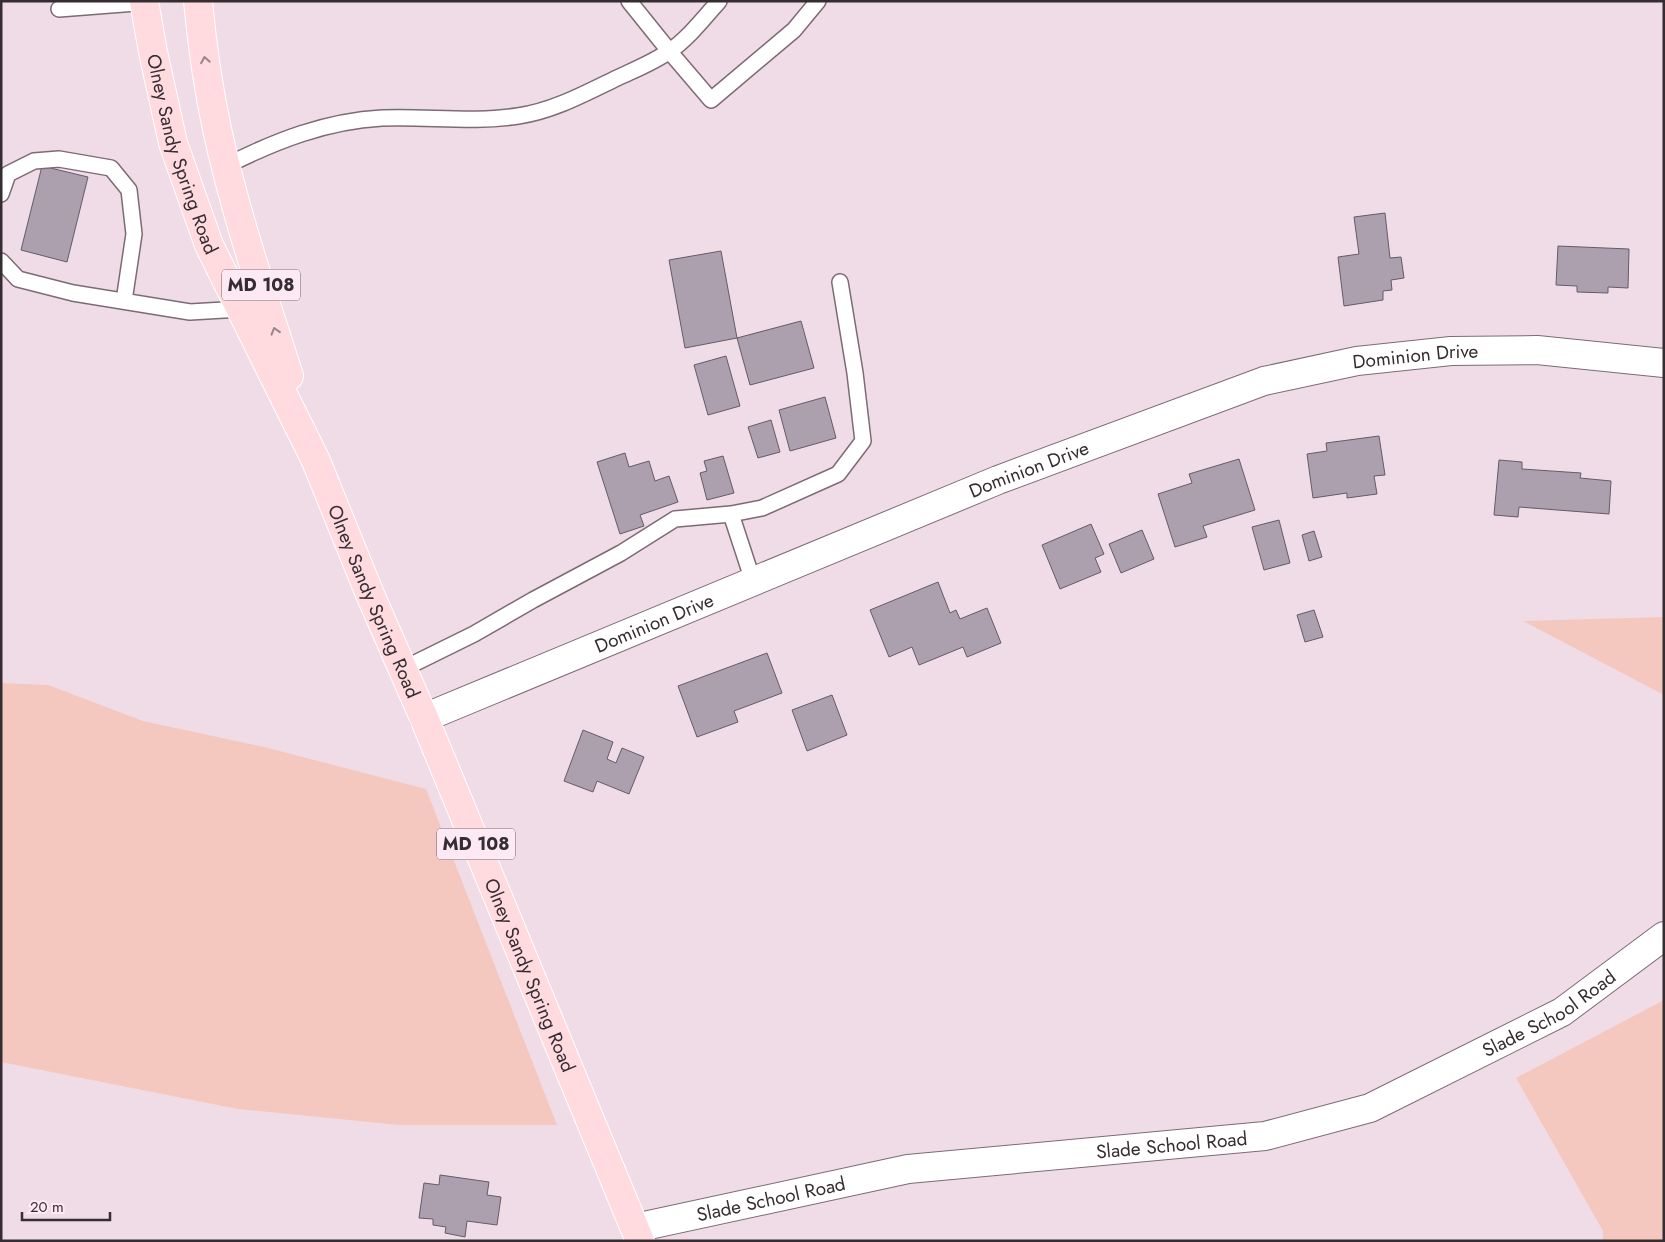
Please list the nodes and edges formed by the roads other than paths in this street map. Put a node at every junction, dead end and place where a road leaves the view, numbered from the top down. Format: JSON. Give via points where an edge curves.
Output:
{"nodes":[{"id":1,"x":198,"y":1,"type":"edge"},
{"id":2,"x":629,"y":1,"type":"edge"},
{"id":3,"x":719,"y":1,"type":"edge"},
{"id":4,"x":818,"y":1,"type":"edge"},
{"id":5,"x":149,"y":2,"type":"edge"},
{"id":6,"x":59,"y":9,"type":"dead end"},
{"id":7,"x":670,"y":52,"type":"junction"},
{"id":8,"x":226,"y":166,"type":"junction"},
{"id":9,"x":1,"y":194,"type":"edge"},
{"id":10,"x":1,"y":261,"type":"edge"},
{"id":11,"x":840,"y":282,"type":"dead end"},
{"id":12,"x":124,"y":302,"type":"junction"},
{"id":13,"x":241,"y":309,"type":"junction"},
{"id":14,"x":1664,"y":363,"type":"edge"},
{"id":15,"x":316,"y":461,"type":"junction"},
{"id":16,"x":731,"y":514,"type":"junction"},
{"id":17,"x":753,"y":581,"type":"junction"},
{"id":18,"x":402,"y":669,"type":"junction"},
{"id":19,"x":424,"y":718,"type":"junction"},
{"id":20,"x":1664,"y":936,"type":"edge"},
{"id":21,"x":638,"y":1235,"type":"edge"}],
"edges":[{"from":8,"to":1,"type":"main road","name":"Olney Sandy Spring Road","number":"MD 108","one_way":true,"via":[[202,44]]},
{"from":2,"to":7,"type":"lane"},
{"from":3,"to":7,"type":"lane"},
{"from":4,"to":7,"type":"lane","via":[[794,30],[711,100]]},
{"from":5,"to":6,"type":"lane"},
{"from":5,"to":13,"type":"main road","name":"Olney Sandy Spring Road","number":"MD 108","via":[[152,52],[172,143],[210,245]]},
{"from":7,"to":8,"type":"lane","via":[[559,105],[520,116],[473,120],[380,118],[338,124],[297,134]]},
{"from":15,"to":8,"type":"main road","name":"Olney Sandy Spring Road","number":"MD 108","one_way":true},
{"from":9,"to":12,"type":"lane","via":[[8,174],[34,161],[59,159],[112,168],[129,190],[134,234]]},
{"from":10,"to":12,"type":"lane","via":[[18,279]]},
{"from":11,"to":16,"type":"lane","via":[[863,441],[838,474],[762,508]]},
{"from":12,"to":13,"type":"lane","via":[[190,312]]},
{"from":13,"to":15,"type":"main road","name":"Olney Sandy Spring Road","number":"MD 108"},
{"from":14,"to":17,"type":"street","name":"Dominion Drive","via":[[1537,350],[1451,351],[1358,361],[1264,381],[998,480]]},
{"from":15,"to":18,"type":"main road","name":"Olney Sandy Spring Road","number":"MD 108"},
{"from":16,"to":17,"type":"lane"},
{"from":16,"to":18,"type":"lane","via":[[676,519],[474,634]]},
{"from":17,"to":19,"type":"street","name":"Dominion Drive"},
{"from":18,"to":19,"type":"main road","name":"Olney Sandy Spring Road","number":"MD 108"},
{"from":19,"to":21,"type":"main road","name":"Olney Sandy Spring Road","number":"MD 108"},
{"from":20,"to":21,"type":"street","name":"Slade School Road","via":[[1562,1012],[1370,1108],[1265,1136],[908,1169]]}]}
